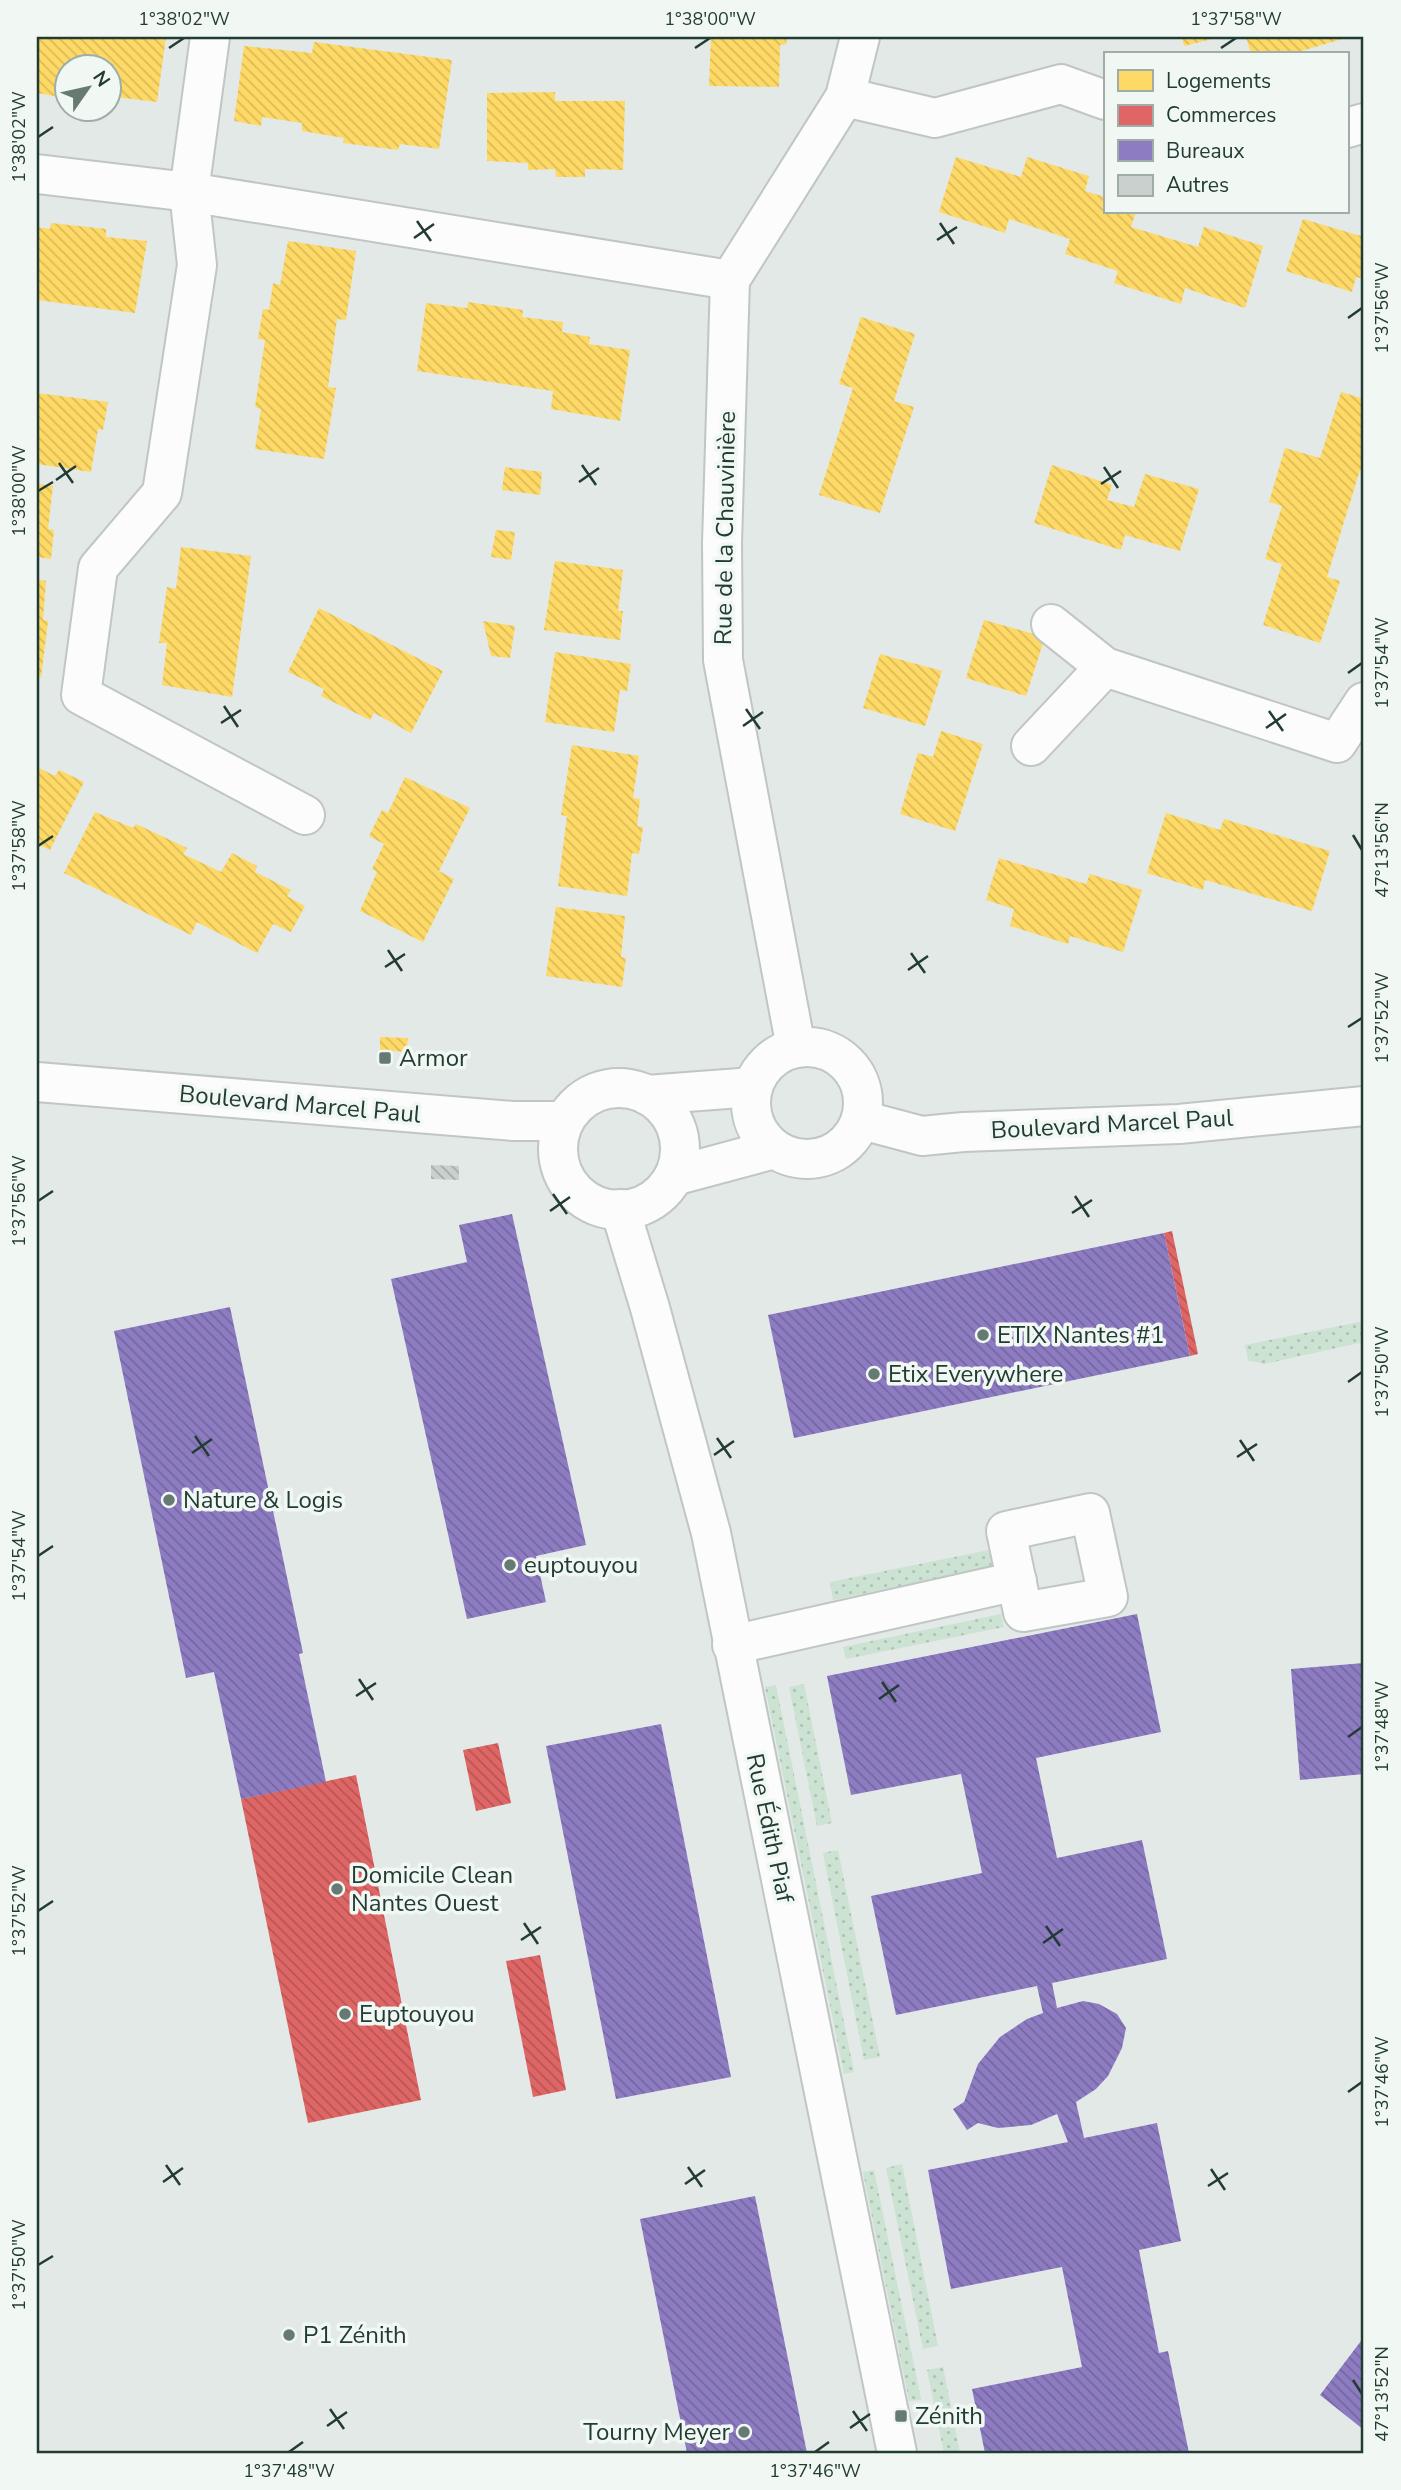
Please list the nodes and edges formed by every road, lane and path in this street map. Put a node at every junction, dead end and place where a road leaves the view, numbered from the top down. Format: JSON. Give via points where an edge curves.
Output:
{"nodes":[{"id":1,"x":210,"y":37,"type":"edge"},
{"id":2,"x":860,"y":37,"type":"edge"},
{"id":3,"x":845,"y":97,"type":"junction"},
{"id":4,"x":1104,"y":100,"type":"edge"},
{"id":5,"x":37,"y":174,"type":"edge"},
{"id":6,"x":189,"y":192,"type":"junction"},
{"id":7,"x":730,"y":280,"type":"junction"},
{"id":8,"x":1051,"y":624,"type":"dead end"},
{"id":9,"x":1105,"y":667,"type":"junction"},
{"id":10,"x":1364,"y":702,"type":"edge"},
{"id":11,"x":1031,"y":746,"type":"dead end"},
{"id":12,"x":305,"y":815,"type":"dead end"},
{"id":13,"x":796,"y":1048,"type":"junction"},
{"id":14,"x":37,"y":1082,"type":"edge"},
{"id":15,"x":753,"y":1087,"type":"junction"},
{"id":16,"x":647,"y":1095,"type":"junction"},
{"id":17,"x":1364,"y":1106,"type":"edge"},
{"id":18,"x":862,"y":1120,"type":"junction"},
{"id":19,"x":564,"y":1121,"type":"junction"},
{"id":20,"x":774,"y":1149,"type":"junction"},
{"id":21,"x":674,"y":1176,"type":"junction"},
{"id":22,"x":620,"y":1209,"type":"junction"},
{"id":23,"x":1017,"y":1581,"type":"dead end"},
{"id":24,"x":732,"y":1645,"type":"junction"},
{"id":25,"x":897,"y":2453,"type":"edge"}],
"edges":[{"from":1,"to":6,"type":"street"},
{"from":2,"to":3,"type":"street"},
{"from":3,"to":4,"type":"street","via":[[935,118],[1061,84]]},
{"from":3,"to":7,"type":"street"},
{"from":5,"to":6,"type":"street"},
{"from":6,"to":7,"type":"street"},
{"from":6,"to":12,"type":"street","via":[[197,265],[162,493],[98,568],[81,695]]},
{"from":7,"to":13,"type":"street","name":"Rue de la Chauvinière","via":[[723,660]]},
{"from":8,"to":9,"type":"street"},
{"from":9,"to":10,"type":"street","via":[[1337,743]]},
{"from":9,"to":11,"type":"street"},
{"from":13,"to":15,"type":"street","via":[[769,1061]]},
{"from":13,"to":18,"type":"street","via":[[816,1047],[849,1065],[860,1081]]},
{"from":14,"to":19,"type":"street","name":"Boulevard Marcel Paul","via":[[513,1121]]},
{"from":15,"to":16,"type":"street"},
{"from":15,"to":20,"type":"street","via":[[754,1121]]},
{"from":16,"to":19,"type":"street","via":[[629,1088],[610,1088],[575,1105]]},
{"from":16,"to":21,"type":"street","via":[[662,1106],[680,1139]]},
{"from":17,"to":18,"type":"street","name":"Boulevard Marcel Paul","via":[[1179,1124],[922,1136]]},
{"from":18,"to":20,"type":"street","via":[[842,1148],[826,1157],[808,1160]]},
{"from":19,"to":22,"type":"street","via":[[558,1140],[565,1177],[588,1201]]},
{"from":20,"to":21,"type":"street"},
{"from":21,"to":22,"type":"street","via":[[652,1200]]},
{"from":22,"to":24,"type":"street","name":"Rue Édith Piaf","via":[[711,1534]]},
{"from":23,"to":24,"type":"street"},
{"from":24,"to":25,"type":"street","name":"Rue Édith Piaf"}]}
